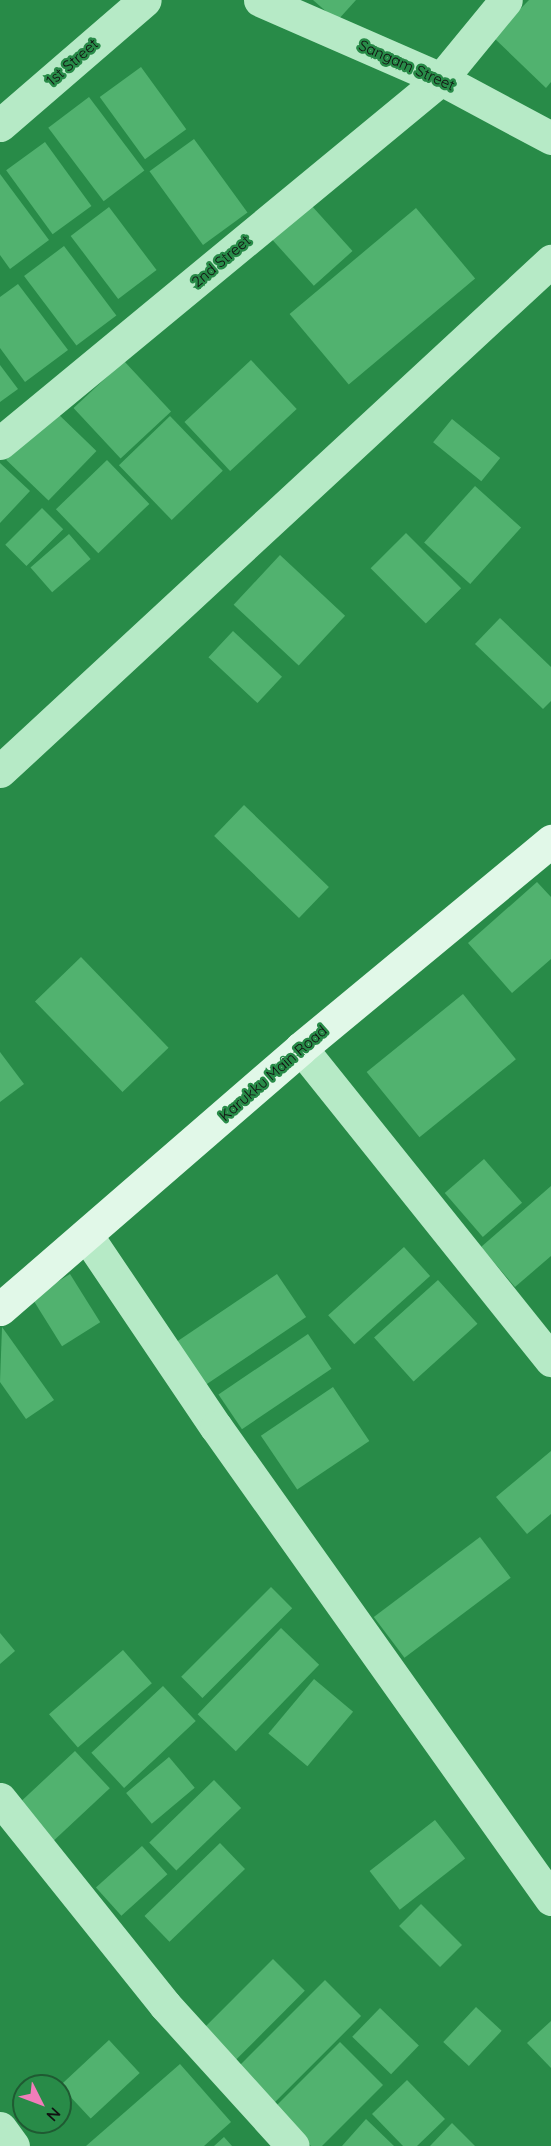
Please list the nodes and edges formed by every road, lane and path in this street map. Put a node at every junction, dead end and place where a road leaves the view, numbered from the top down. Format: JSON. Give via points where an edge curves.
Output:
{"nodes":[{"id":1,"x":145,"y":0,"type":"edge"},
{"id":2,"x":260,"y":0,"type":"edge"},
{"id":3,"x":507,"y":0,"type":"edge"},
{"id":4,"x":441,"y":79,"type":"junction"},
{"id":5,"x":0,"y":125,"type":"edge"},
{"id":6,"x":551,"y":138,"type":"edge"},
{"id":7,"x":551,"y":261,"type":"edge"},
{"id":8,"x":0,"y":443,"type":"edge"},
{"id":9,"x":0,"y":771,"type":"edge"},
{"id":10,"x":548,"y":851,"type":"edge"},
{"id":11,"x":301,"y":1048,"type":"junction"},
{"id":12,"x":87,"y":1236,"type":"junction"},
{"id":13,"x":0,"y":1310,"type":"edge"},
{"id":14,"x":551,"y":1360,"type":"edge"},
{"id":15,"x":0,"y":1799,"type":"edge"},
{"id":16,"x":551,"y":1899,"type":"edge"},
{"id":17,"x":0,"y":2128,"type":"edge"},
{"id":18,"x":13,"y":2146,"type":"edge"},
{"id":19,"x":293,"y":2146,"type":"edge"}],
"edges":[{"from":1,"to":5,"type":"street","name":"1st Street"},
{"from":2,"to":4,"type":"street","name":"Sangam Street"},
{"from":3,"to":4,"type":"street","name":"2nd Street"},
{"from":4,"to":6,"type":"street","name":"Sangam Street"},
{"from":4,"to":8,"type":"street","name":"2nd Street"},
{"from":7,"to":9,"type":"street"},
{"from":10,"to":11,"type":"main road","name":"Karukku Main Road"},
{"from":11,"to":12,"type":"main road","name":"Karukku Main Road"},
{"from":11,"to":14,"type":"street"},
{"from":12,"to":13,"type":"main road","name":"Karukku Main Road"},
{"from":12,"to":16,"type":"street","via":[[216,1427]]},
{"from":15,"to":19,"type":"street","via":[[165,2005]]},
{"from":17,"to":18,"type":"street"}]}
